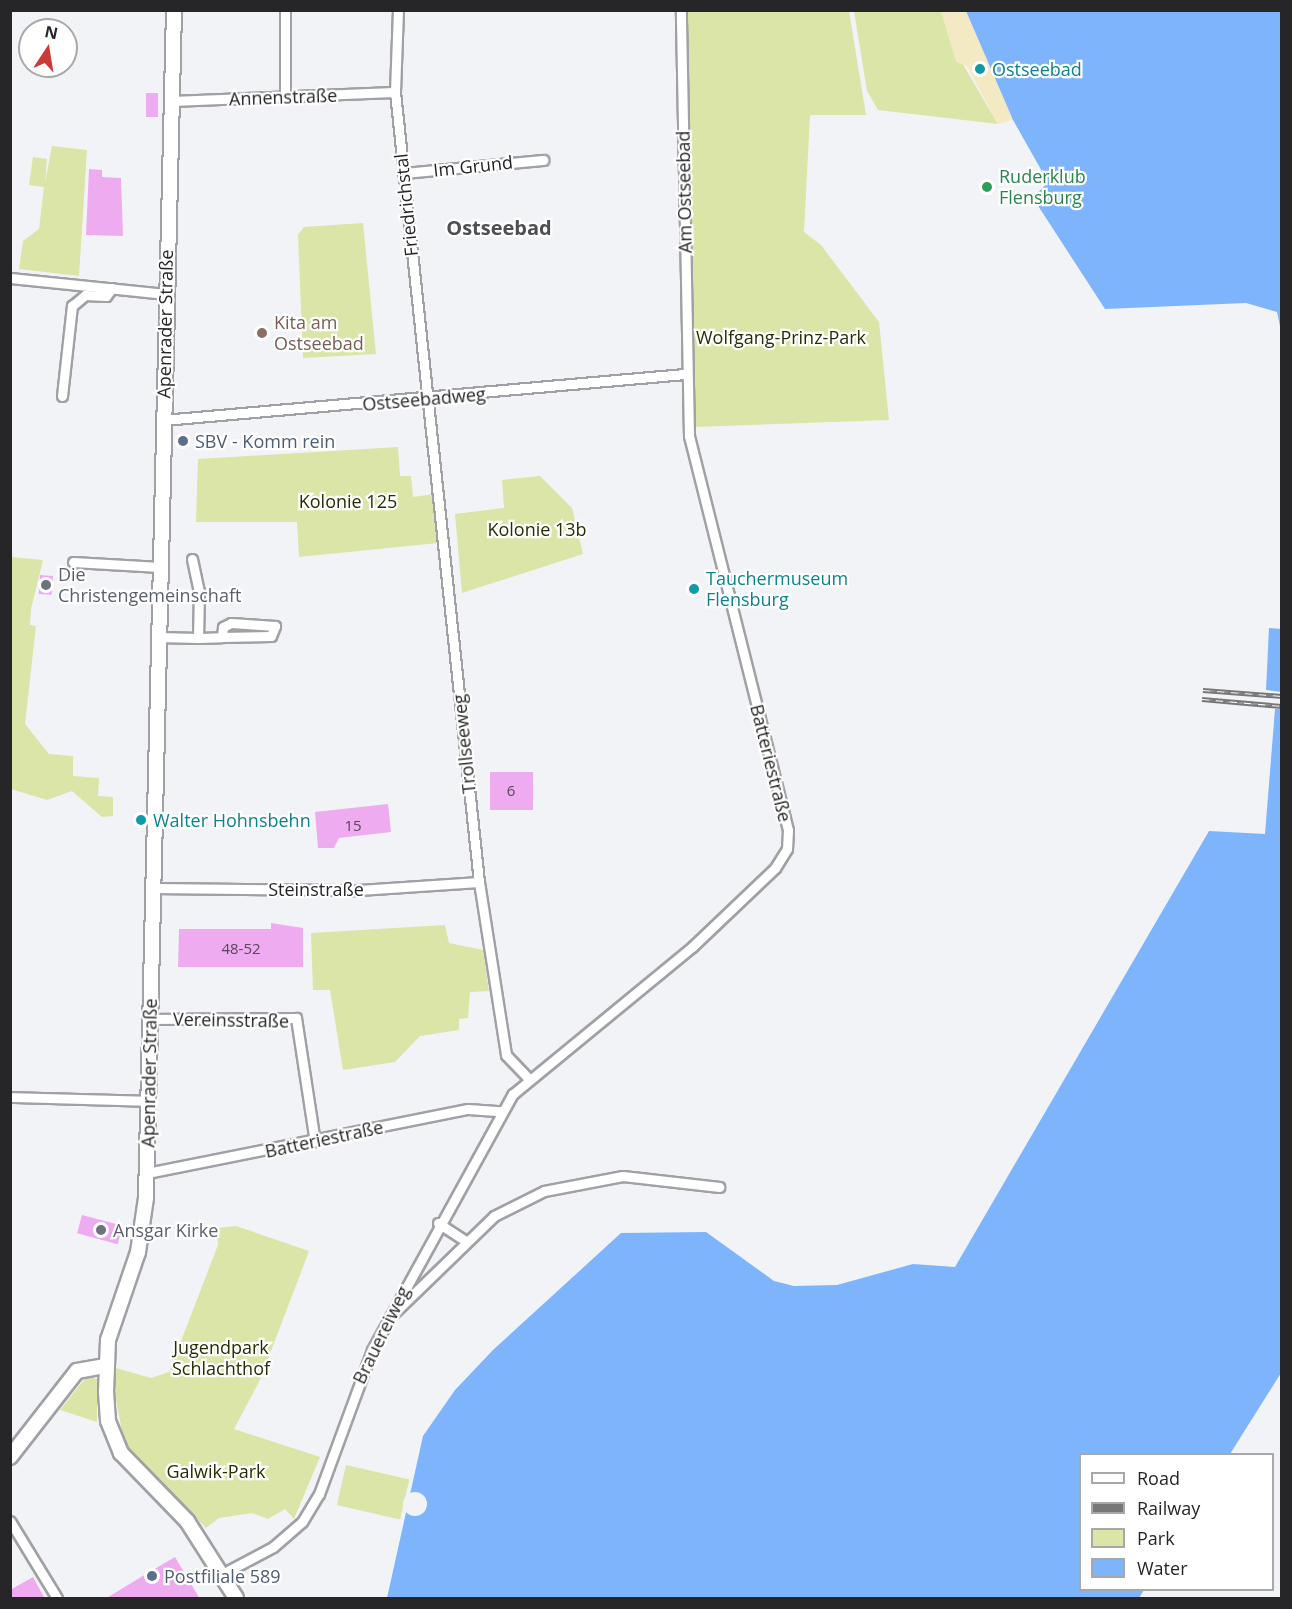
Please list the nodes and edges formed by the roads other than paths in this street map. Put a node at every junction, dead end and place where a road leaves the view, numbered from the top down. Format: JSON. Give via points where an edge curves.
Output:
{"nodes":[{"id":1,"x":174,"y":10,"type":"edge"},
{"id":2,"x":285,"y":10,"type":"edge"},
{"id":3,"x":398,"y":10,"type":"edge"},
{"id":4,"x":681,"y":10,"type":"edge"},
{"id":5,"x":395,"y":92,"type":"junction"},
{"id":6,"x":285,"y":97,"type":"junction"},
{"id":7,"x":170,"y":101,"type":"junction"},
{"id":8,"x":543,"y":160,"type":"dead end"},
{"id":9,"x":403,"y":173,"type":"junction"},
{"id":10,"x":10,"y":278,"type":"edge"},
{"id":11,"x":112,"y":288,"type":"junction"},
{"id":12,"x":166,"y":294,"type":"junction"},
{"id":13,"x":685,"y":374,"type":"junction"},
{"id":14,"x":62,"y":396,"type":"dead end"},
{"id":15,"x":427,"y":399,"type":"junction"},
{"id":16,"x":163,"y":420,"type":"junction"},
{"id":17,"x":192,"y":559,"type":"dead end"},
{"id":18,"x":73,"y":562,"type":"dead end"},
{"id":19,"x":160,"y":567,"type":"junction"},
{"id":20,"x":158,"y":637,"type":"junction"},
{"id":21,"x":198,"y":638,"type":"junction"},
{"id":22,"x":222,"y":638,"type":"junction"},
{"id":23,"x":479,"y":882,"type":"junction"},
{"id":24,"x":153,"y":888,"type":"junction"},
{"id":25,"x":150,"y":1019,"type":"junction"},
{"id":26,"x":528,"y":1078,"type":"junction"},
{"id":27,"x":10,"y":1096,"type":"edge"},
{"id":28,"x":148,"y":1101,"type":"junction"},
{"id":29,"x":500,"y":1111,"type":"junction"},
{"id":30,"x":315,"y":1142,"type":"junction"},
{"id":31,"x":147,"y":1173,"type":"junction"},
{"id":32,"x":719,"y":1187,"type":"dead end"},
{"id":33,"x":438,"y":1223,"type":"junction"},
{"id":34,"x":466,"y":1241,"type":"junction"},
{"id":35,"x":387,"y":1320,"type":"junction"},
{"id":36,"x":106,"y":1366,"type":"junction"},
{"id":37,"x":10,"y":1457,"type":"edge"},
{"id":38,"x":10,"y":1521,"type":"edge"},
{"id":39,"x":224,"y":1573,"type":"junction"},
{"id":40,"x":57,"y":1599,"type":"edge"},
{"id":41,"x":236,"y":1599,"type":"edge"}],
"edges":[{"from":1,"to":7,"type":"main road","name":"Apenrader Straße"},
{"from":2,"to":6,"type":"street"},
{"from":3,"to":5,"type":"street","name":"Friedrichstal"},
{"from":4,"to":13,"type":"street","name":"Am Ostseebad"},
{"from":5,"to":6,"type":"street","name":"Annenstraße"},
{"from":5,"to":9,"type":"street","name":"Friedrichstal"},
{"from":6,"to":7,"type":"street","name":"Annenstraße"},
{"from":7,"to":12,"type":"main road","name":"Apenrader Straße"},
{"from":8,"to":9,"type":"street","name":"Im Grund"},
{"from":9,"to":15,"type":"street","name":"Friedrichstal"},
{"from":10,"to":11,"type":"street"},
{"from":11,"to":12,"type":"street"},
{"from":11,"to":14,"type":"street","via":[[106,296],[85,295],[72,306]]},
{"from":12,"to":16,"type":"main road","name":"Apenrader Straße"},
{"from":13,"to":15,"type":"street","name":"Ostseebadweg"},
{"from":13,"to":26,"type":"street","name":"Batteriestraße","via":[[689,436],[788,830],[788,849],[776,868],[692,947]]},
{"from":15,"to":16,"type":"street","name":"Ostseebadweg"},
{"from":15,"to":23,"type":"street","name":"Trollseeweg"},
{"from":16,"to":19,"type":"main road","name":"Apenrader Straße"},
{"from":17,"to":21,"type":"street","via":[[199,591]]},
{"from":18,"to":19,"type":"street"},
{"from":19,"to":20,"type":"main road","name":"Apenrader Straße"},
{"from":20,"to":21,"type":"street"},
{"from":20,"to":24,"type":"main road","name":"Apenrader Straße"},
{"from":21,"to":22,"type":"street"},
{"from":22,"to":22,"type":"street","via":[[271,636],[274,626],[231,623],[223,627]]},
{"from":23,"to":24,"type":"street","name":"Steinstraße","via":[[290,889]]},
{"from":23,"to":26,"type":"street","name":"Trollseeweg","via":[[503,1043],[511,1065]]},
{"from":24,"to":25,"type":"main road","name":"Apenrader Straße"},
{"from":25,"to":28,"type":"main road","name":"Apenrader Straße"},
{"from":25,"to":30,"type":"street","name":"Vereinsstraße","via":[[296,1018]]},
{"from":26,"to":29,"type":"street","name":"Brauereiweg"},
{"from":27,"to":28,"type":"street"},
{"from":28,"to":31,"type":"main road","name":"Apenrader Straße"},
{"from":29,"to":30,"type":"street","name":"Batteriestraße","via":[[468,1109]]},
{"from":29,"to":33,"type":"street","name":"Brauereiweg"},
{"from":30,"to":31,"type":"street","name":"Batteriestraße"},
{"from":31,"to":36,"type":"main road","name":"Apenrader Straße","via":[[138,1252],[116,1308]]},
{"from":32,"to":34,"type":"street","via":[[649,1175],[565,1185],[509,1207]]},
{"from":33,"to":34,"type":"street"},
{"from":33,"to":35,"type":"street","name":"Brauereiweg"},
{"from":34,"to":35,"type":"street"},
{"from":35,"to":39,"type":"street","name":"Brauereiweg","via":[[345,1414],[320,1494],[302,1522],[273,1547]]},
{"from":36,"to":37,"type":"main road","via":[[77,1371]]},
{"from":36,"to":39,"type":"main road","name":"Apenrader Straße","via":[[108,1422],[121,1454],[176,1509]]},
{"from":38,"to":40,"type":"street"},
{"from":39,"to":41,"type":"main road","name":"Apenrader Straße"}]}
